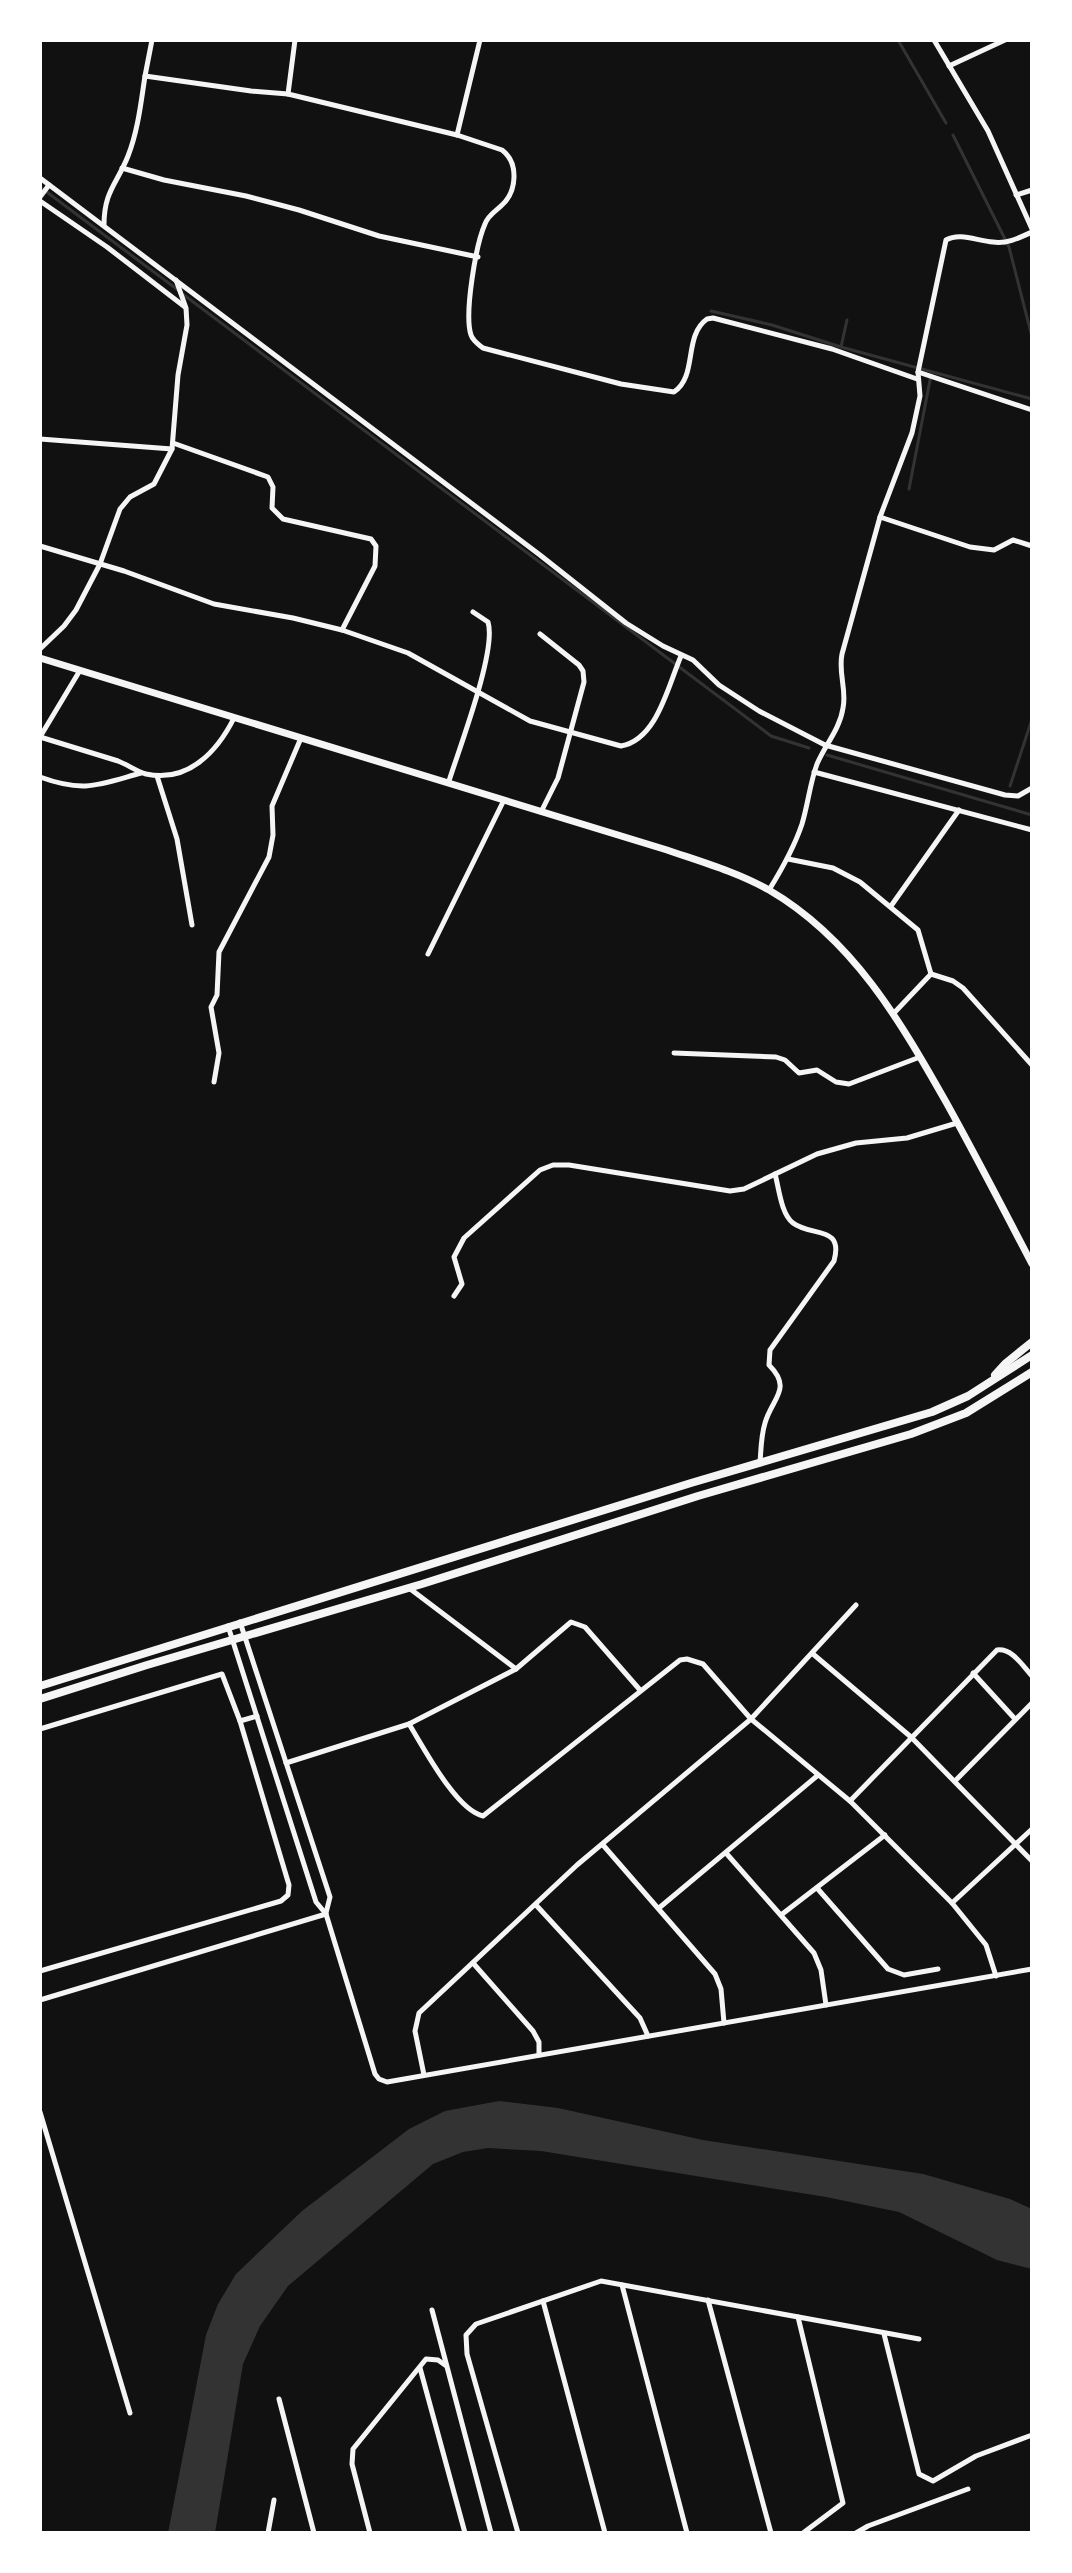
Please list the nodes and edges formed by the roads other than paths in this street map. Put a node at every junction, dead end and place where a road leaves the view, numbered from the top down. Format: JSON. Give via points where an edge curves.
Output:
{"nodes":[{"id":1,"x":152,"y":40,"type":"edge"},
{"id":2,"x":295,"y":40,"type":"edge"},
{"id":3,"x":480,"y":40,"type":"edge"},
{"id":4,"x":934,"y":40,"type":"edge"},
{"id":5,"x":1005,"y":40,"type":"edge"},
{"id":6,"x":949,"y":66,"type":"junction"},
{"id":7,"x":145,"y":76,"type":"junction"},
{"id":8,"x":288,"y":94,"type":"junction"},
{"id":9,"x":457,"y":135,"type":"junction"},
{"id":10,"x":122,"y":168,"type":"junction"},
{"id":11,"x":40,"y":178,"type":"edge"},
{"id":12,"x":48,"y":186,"type":"junction"},
{"id":13,"x":1032,"y":190,"type":"edge"},
{"id":14,"x":1016,"y":195,"type":"junction"},
{"id":15,"x":41,"y":197,"type":"edge"},
{"id":16,"x":104,"y":225,"type":"junction"},
{"id":17,"x":1032,"y":230,"type":"edge"},
{"id":18,"x":478,"y":257,"type":"junction"},
{"id":19,"x":176,"y":280,"type":"junction"},
{"id":20,"x":185,"y":306,"type":"junction"},
{"id":21,"x":918,"y":376,"type":"junction"},
{"id":22,"x":1032,"y":410,"type":"edge"},
{"id":23,"x":40,"y":439,"type":"edge"},
{"id":24,"x":173,"y":446,"type":"junction"},
{"id":25,"x":880,"y":517,"type":"junction"},
{"id":26,"x":40,"y":546,"type":"edge"},
{"id":27,"x":1032,"y":546,"type":"edge"},
{"id":28,"x":100,"y":564,"type":"junction"},
{"id":29,"x":473,"y":612,"type":"dead end"},
{"id":30,"x":342,"y":630,"type":"junction"},
{"id":31,"x":540,"y":634,"type":"dead end"},
{"id":32,"x":40,"y":649,"type":"edge"},
{"id":33,"x":40,"y":658,"type":"edge"},
{"id":34,"x":681,"y":658,"type":"junction"},
{"id":35,"x":79,"y":672,"type":"junction"},
{"id":36,"x":478,"y":690,"type":"junction"},
{"id":37,"x":234,"y":718,"type":"junction"},
{"id":38,"x":570,"y":733,"type":"junction"},
{"id":39,"x":40,"y":737,"type":"edge"},
{"id":40,"x":301,"y":738,"type":"junction"},
{"id":41,"x":825,"y":745,"type":"junction"},
{"id":42,"x":814,"y":772,"type":"junction"},
{"id":43,"x":142,"y":773,"type":"junction"},
{"id":44,"x":157,"y":776,"type":"junction"},
{"id":45,"x":40,"y":777,"type":"edge"},
{"id":46,"x":449,"y":781,"type":"junction"},
{"id":47,"x":1032,"y":788,"type":"edge"},
{"id":48,"x":504,"y":799,"type":"junction"},
{"id":49,"x":959,"y":810,"type":"junction"},
{"id":50,"x":541,"y":812,"type":"junction"},
{"id":51,"x":1032,"y":830,"type":"edge"},
{"id":52,"x":788,"y":859,"type":"junction"},
{"id":53,"x":769,"y":890,"type":"junction"},
{"id":54,"x":891,"y":906,"type":"junction"},
{"id":55,"x":192,"y":925,"type":"dead end"},
{"id":56,"x":428,"y":954,"type":"dead end"},
{"id":57,"x":931,"y":974,"type":"junction"},
{"id":58,"x":894,"y":1013,"type":"junction"},
{"id":59,"x":674,"y":1053,"type":"dead end"},
{"id":60,"x":921,"y":1057,"type":"junction"},
{"id":61,"x":1032,"y":1065,"type":"edge"},
{"id":62,"x":214,"y":1082,"type":"dead end"},
{"id":63,"x":957,"y":1123,"type":"junction"},
{"id":64,"x":775,"y":1174,"type":"junction"},
{"id":65,"x":1032,"y":1264,"type":"edge"},
{"id":66,"x":454,"y":1296,"type":"dead end"},
{"id":67,"x":1032,"y":1342,"type":"edge"},
{"id":68,"x":1032,"y":1355,"type":"edge"},
{"id":69,"x":1032,"y":1373,"type":"edge"},
{"id":70,"x":987,"y":1385,"type":"junction"},
{"id":71,"x":760,"y":1463,"type":"junction"},
{"id":72,"x":408,"y":1588,"type":"junction"},
{"id":73,"x":856,"y":1605,"type":"dead end"},
{"id":74,"x":240,"y":1622,"type":"junction"},
{"id":75,"x":228,"y":1626,"type":"junction"},
{"id":76,"x":244,"y":1635,"type":"junction"},
{"id":77,"x":232,"y":1639,"type":"junction"},
{"id":78,"x":813,"y":1654,"type":"junction"},
{"id":79,"x":516,"y":1669,"type":"junction"},
{"id":80,"x":973,"y":1673,"type":"junction"},
{"id":81,"x":1032,"y":1676,"type":"edge"},
{"id":82,"x":40,"y":1686,"type":"edge"},
{"id":83,"x":640,"y":1690,"type":"junction"},
{"id":84,"x":40,"y":1699,"type":"edge"},
{"id":85,"x":1032,"y":1703,"type":"edge"},
{"id":86,"x":257,"y":1716,"type":"junction"},
{"id":87,"x":751,"y":1719,"type":"junction"},
{"id":88,"x":1015,"y":1719,"type":"junction"},
{"id":89,"x":240,"y":1721,"type":"junction"},
{"id":90,"x":409,"y":1724,"type":"junction"},
{"id":91,"x":40,"y":1729,"type":"edge"},
{"id":92,"x":911,"y":1737,"type":"junction"},
{"id":93,"x":286,"y":1763,"type":"junction"},
{"id":94,"x":817,"y":1776,"type":"junction"},
{"id":95,"x":955,"y":1781,"type":"junction"},
{"id":96,"x":850,"y":1801,"type":"junction"},
{"id":97,"x":1032,"y":1829,"type":"edge"},
{"id":98,"x":885,"y":1835,"type":"junction"},
{"id":99,"x":1016,"y":1844,"type":"junction"},
{"id":100,"x":603,"y":1845,"type":"junction"},
{"id":101,"x":726,"y":1853,"type":"junction"},
{"id":102,"x":1032,"y":1861,"type":"edge"},
{"id":103,"x":817,"y":1888,"type":"junction"},
{"id":104,"x":952,"y":1903,"type":"junction"},
{"id":105,"x":536,"y":1905,"type":"junction"},
{"id":106,"x":659,"y":1908,"type":"junction"},
{"id":107,"x":326,"y":1914,"type":"junction"},
{"id":108,"x":781,"y":1915,"type":"junction"},
{"id":109,"x":473,"y":1963,"type":"junction"},
{"id":110,"x":938,"y":1969,"type":"dead end"},
{"id":111,"x":1031,"y":1970,"type":"edge"},
{"id":112,"x":40,"y":1971,"type":"edge"},
{"id":113,"x":996,"y":1976,"type":"junction"},
{"id":114,"x":1032,"y":1978,"type":"edge"},
{"id":115,"x":40,"y":2000,"type":"edge"},
{"id":116,"x":826,"y":2005,"type":"junction"},
{"id":117,"x":724,"y":2023,"type":"junction"},
{"id":118,"x":648,"y":2036,"type":"junction"},
{"id":119,"x":539,"y":2055,"type":"junction"},
{"id":120,"x":424,"y":2075,"type":"junction"},
{"id":121,"x":40,"y":2112,"type":"edge"},
{"id":122,"x":622,"y":2285,"type":"junction"},
{"id":123,"x":708,"y":2300,"type":"junction"},
{"id":124,"x":543,"y":2301,"type":"junction"},
{"id":125,"x":432,"y":2310,"type":"dead end"},
{"id":126,"x":798,"y":2317,"type":"junction"},
{"id":127,"x":884,"y":2334,"type":"junction"},
{"id":128,"x":919,"y":2339,"type":"dead end"},
{"id":129,"x":419,"y":2367,"type":"junction"},
{"id":130,"x":448,"y":2369,"type":"junction"},
{"id":131,"x":279,"y":2399,"type":"dead end"},
{"id":132,"x":130,"y":2413,"type":"dead end"},
{"id":133,"x":1032,"y":2435,"type":"edge"},
{"id":134,"x":968,"y":2489,"type":"dead end"},
{"id":135,"x":274,"y":2500,"type":"dead end"},
{"id":136,"x":268,"y":2533,"type":"edge"},
{"id":137,"x":314,"y":2533,"type":"edge"},
{"id":138,"x":370,"y":2533,"type":"edge"},
{"id":139,"x":465,"y":2533,"type":"edge"},
{"id":140,"x":491,"y":2533,"type":"edge"},
{"id":141,"x":518,"y":2533,"type":"edge"},
{"id":142,"x":605,"y":2533,"type":"edge"},
{"id":143,"x":687,"y":2533,"type":"edge"},
{"id":144,"x":771,"y":2533,"type":"edge"},
{"id":145,"x":803,"y":2533,"type":"edge"},
{"id":146,"x":856,"y":2533,"type":"edge"}],
"edges":[{"from":1,"to":7,"type":"street"},
{"from":2,"to":8,"type":"street"},
{"from":3,"to":9,"type":"street"},
{"from":4,"to":6,"type":"street"},
{"from":5,"to":6,"type":"street"},
{"from":6,"to":14,"type":"street","via":[[988,131]]},
{"from":7,"to":8,"type":"street"},
{"from":7,"to":10,"type":"street"},
{"from":8,"to":9,"type":"street"},
{"from":9,"to":18,"type":"street","via":[[502,150],[513,163],[512,187],[485,224]]},
{"from":10,"to":16,"type":"street","via":[[109,191]]},
{"from":10,"to":18,"type":"street"},
{"from":11,"to":12,"type":"street"},
{"from":12,"to":15,"type":"street"},
{"from":12,"to":16,"type":"street"},
{"from":13,"to":14,"type":"street"},
{"from":14,"to":17,"type":"street"},
{"from":15,"to":20,"type":"street"},
{"from":16,"to":19,"type":"street"},
{"from":17,"to":21,"type":"street","via":[[996,243],[956,236],[946,240]]},
{"from":18,"to":21,"type":"street","via":[[468,313],[470,333],[483,348],[525,360],[674,392],[684,383],[697,329],[713,318]]},
{"from":19,"to":20,"type":"street"},
{"from":19,"to":34,"type":"street","via":[[626,623]]},
{"from":20,"to":24,"type":"street"},
{"from":21,"to":22,"type":"street"},
{"from":21,"to":25,"type":"street","via":[[920,396],[912,433]]},
{"from":23,"to":24,"type":"street"},
{"from":24,"to":28,"type":"street","via":[[154,484],[120,509]]},
{"from":24,"to":30,"type":"street","via":[[268,477],[272,508],[283,519],[371,539],[375,566]]},
{"from":25,"to":27,"type":"street","via":[[970,547],[994,550],[1013,540]]},
{"from":25,"to":41,"type":"street","via":[[839,668],[841,717]]},
{"from":26,"to":28,"type":"street"},
{"from":28,"to":30,"type":"street","via":[[214,604]]},
{"from":28,"to":32,"type":"street","via":[[64,626]]},
{"from":29,"to":36,"type":"street","via":[[490,627]]},
{"from":30,"to":36,"type":"street","via":[[408,653]]},
{"from":31,"to":38,"type":"street","via":[[583,671]]},
{"from":33,"to":35,"type":"street"},
{"from":34,"to":38,"type":"street","via":[[642,738],[621,746]]},
{"from":34,"to":41,"type":"street","via":[[693,660],[759,711]]},
{"from":35,"to":37,"type":"street"},
{"from":35,"to":39,"type":"street"},
{"from":36,"to":38,"type":"street","via":[[530,721]]},
{"from":36,"to":46,"type":"street"},
{"from":37,"to":40,"type":"street"},
{"from":37,"to":44,"type":"street","via":[[208,758]]},
{"from":38,"to":50,"type":"street","via":[[558,778]]},
{"from":39,"to":43,"type":"street"},
{"from":40,"to":46,"type":"street"},
{"from":40,"to":62,"type":"street","via":[[272,806],[269,857],[219,952],[217,995],[211,1007],[219,1053]]},
{"from":41,"to":42,"type":"street"},
{"from":41,"to":47,"type":"street","via":[[1005,795],[1018,796]]},
{"from":42,"to":49,"type":"street"},
{"from":42,"to":52,"type":"street"},
{"from":43,"to":44,"type":"street"},
{"from":43,"to":45,"type":"street","via":[[80,788]]},
{"from":44,"to":55,"type":"street","via":[[177,839]]},
{"from":46,"to":48,"type":"street"},
{"from":48,"to":50,"type":"street"},
{"from":48,"to":56,"type":"street"},
{"from":49,"to":51,"type":"street"},
{"from":49,"to":54,"type":"street"},
{"from":50,"to":53,"type":"street","via":[[704,862]]},
{"from":52,"to":53,"type":"street"},
{"from":52,"to":54,"type":"street","via":[[849,874]]},
{"from":53,"to":58,"type":"street","via":[[836,940]]},
{"from":54,"to":57,"type":"street","via":[[918,930]]},
{"from":57,"to":58,"type":"street"},
{"from":57,"to":61,"type":"street","via":[[963,988]]},
{"from":58,"to":60,"type":"street"},
{"from":59,"to":60,"type":"street","via":[[776,1057],[799,1073],[817,1070],[849,1084]]},
{"from":60,"to":63,"type":"street"},
{"from":63,"to":64,"type":"street","via":[[907,1138],[856,1143]]},
{"from":63,"to":65,"type":"street"},
{"from":64,"to":66,"type":"street","via":[[730,1191],[553,1165],[540,1170],[464,1238],[454,1257],[462,1284]]},
{"from":64,"to":71,"type":"street","via":[[791,1222],[831,1237],[837,1252],[770,1350],[769,1365],[781,1387],[764,1428]]},
{"from":67,"to":70,"type":"main road"},
{"from":68,"to":70,"type":"main road"},
{"from":69,"to":72,"type":"main road","via":[[966,1413],[924,1430]]},
{"from":70,"to":71,"type":"main road","via":[[932,1412]]},
{"from":71,"to":74,"type":"main road"},
{"from":72,"to":76,"type":"main road"},
{"from":72,"to":79,"type":"street"},
{"from":73,"to":78,"type":"street"},
{"from":74,"to":75,"type":"main road"},
{"from":74,"to":76,"type":"street"},
{"from":75,"to":77,"type":"street"},
{"from":75,"to":82,"type":"main road"},
{"from":76,"to":77,"type":"main road"},
{"from":76,"to":93,"type":"street"},
{"from":77,"to":84,"type":"main road"},
{"from":77,"to":86,"type":"street"},
{"from":78,"to":87,"type":"street"},
{"from":78,"to":92,"type":"street"},
{"from":79,"to":83,"type":"street","via":[[571,1622],[585,1627]]},
{"from":79,"to":90,"type":"street"},
{"from":80,"to":81,"type":"street","via":[[1001,1649]]},
{"from":80,"to":88,"type":"street"},
{"from":80,"to":92,"type":"street"},
{"from":83,"to":87,"type":"street","via":[[687,1659],[703,1664]]},
{"from":83,"to":90,"type":"street","via":[[483,1816],[472,1813],[446,1783]]},
{"from":85,"to":88,"type":"street"},
{"from":86,"to":89,"type":"street"},
{"from":86,"to":107,"type":"street","via":[[316,1902]]},
{"from":87,"to":94,"type":"street"},
{"from":87,"to":100,"type":"street"},
{"from":88,"to":95,"type":"street"},
{"from":89,"to":91,"type":"street","via":[[222,1674]]},
{"from":89,"to":112,"type":"street","via":[[288,1895]]},
{"from":90,"to":93,"type":"street"},
{"from":92,"to":95,"type":"street"},
{"from":92,"to":96,"type":"street"},
{"from":93,"to":107,"type":"street","via":[[330,1897]]},
{"from":94,"to":96,"type":"street"},
{"from":94,"to":101,"type":"street"},
{"from":95,"to":99,"type":"street"},
{"from":96,"to":98,"type":"street"},
{"from":97,"to":99,"type":"street"},
{"from":98,"to":103,"type":"street"},
{"from":98,"to":104,"type":"street"},
{"from":99,"to":102,"type":"street"},
{"from":99,"to":104,"type":"street"},
{"from":100,"to":105,"type":"street"},
{"from":100,"to":106,"type":"street"},
{"from":101,"to":106,"type":"street"},
{"from":101,"to":108,"type":"street"},
{"from":103,"to":108,"type":"street"},
{"from":103,"to":110,"type":"street","via":[[888,1969],[904,1975]]},
{"from":104,"to":113,"type":"street","via":[[986,1945]]},
{"from":105,"to":109,"type":"street"},
{"from":105,"to":118,"type":"street","via":[[640,2018]]},
{"from":106,"to":117,"type":"street","via":[[715,1974]]},
{"from":107,"to":115,"type":"street"},
{"from":107,"to":120,"type":"street","via":[[375,2074],[387,2082]]},
{"from":108,"to":116,"type":"street","via":[[818,1961]]},
{"from":109,"to":119,"type":"street","via":[[533,2031]]},
{"from":109,"to":120,"type":"street","via":[[415,2021]]},
{"from":111,"to":113,"type":"street"},
{"from":111,"to":114,"type":"street"},
{"from":113,"to":116,"type":"street"},
{"from":116,"to":117,"type":"street"},
{"from":117,"to":118,"type":"street"},
{"from":118,"to":119,"type":"street"},
{"from":119,"to":120,"type":"street"},
{"from":121,"to":132,"type":"street"},
{"from":122,"to":123,"type":"street"},
{"from":122,"to":124,"type":"street","via":[[592,2282]]},
{"from":122,"to":143,"type":"street"},
{"from":123,"to":126,"type":"street"},
{"from":123,"to":144,"type":"street"},
{"from":124,"to":141,"type":"street","via":[[476,2324],[466,2335]]},
{"from":124,"to":142,"type":"street"},
{"from":125,"to":130,"type":"street"},
{"from":126,"to":127,"type":"street"},
{"from":126,"to":145,"type":"street","via":[[843,2503]]},
{"from":127,"to":128,"type":"street"},
{"from":127,"to":133,"type":"street","via":[[919,2474],[925,2479],[933,2481],[976,2456]]},
{"from":129,"to":130,"type":"street","via":[[432,2359]]},
{"from":129,"to":138,"type":"street","via":[[353,2449]]},
{"from":129,"to":139,"type":"street"},
{"from":130,"to":140,"type":"street"},
{"from":131,"to":137,"type":"street"},
{"from":134,"to":146,"type":"street"},
{"from":135,"to":136,"type":"street"}]}
